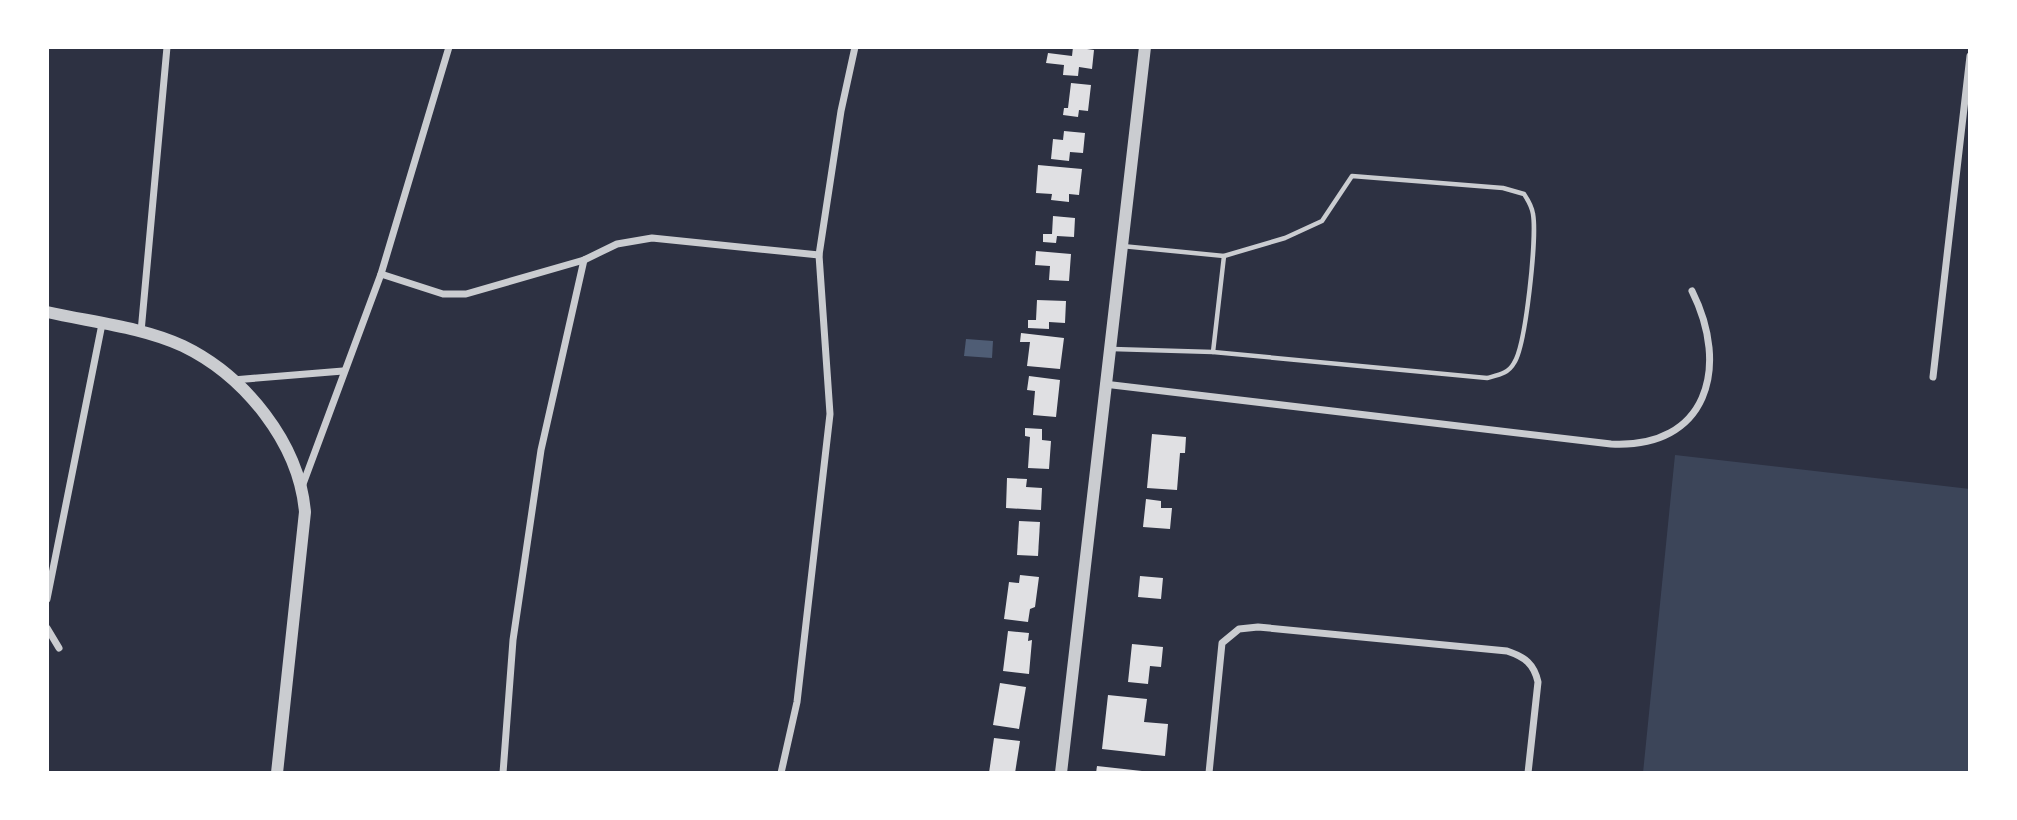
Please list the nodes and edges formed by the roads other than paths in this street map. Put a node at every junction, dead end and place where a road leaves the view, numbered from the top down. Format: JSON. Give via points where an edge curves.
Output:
{"nodes":[{"id":1,"x":167,"y":47,"type":"edge"},
{"id":2,"x":449,"y":47,"type":"edge"},
{"id":3,"x":855,"y":47,"type":"edge"},
{"id":4,"x":1145,"y":47,"type":"edge"},
{"id":5,"x":1970,"y":57,"type":"edge"},
{"id":6,"x":1121,"y":246,"type":"junction"},
{"id":7,"x":819,"y":255,"type":"junction"},
{"id":8,"x":1224,"y":256,"type":"junction"},
{"id":9,"x":584,"y":260,"type":"junction"},
{"id":10,"x":381,"y":274,"type":"junction"},
{"id":11,"x":1692,"y":291,"type":"dead end"},
{"id":12,"x":47,"y":312,"type":"edge"},
{"id":13,"x":102,"y":324,"type":"junction"},
{"id":14,"x":141,"y":332,"type":"junction"},
{"id":15,"x":1108,"y":349,"type":"junction"},
{"id":16,"x":1213,"y":352,"type":"junction"},
{"id":17,"x":343,"y":371,"type":"junction"},
{"id":18,"x":1933,"y":377,"type":"dead end"},
{"id":19,"x":233,"y":380,"type":"junction"},
{"id":20,"x":1104,"y":384,"type":"junction"},
{"id":21,"x":303,"y":484,"type":"junction"},
{"id":22,"x":47,"y":598,"type":"edge"},
{"id":23,"x":47,"y":628,"type":"edge"},
{"id":24,"x":59,"y":648,"type":"dead end"},
{"id":25,"x":276,"y":773,"type":"edge"},
{"id":26,"x":503,"y":773,"type":"edge"},
{"id":27,"x":781,"y":773,"type":"edge"},
{"id":28,"x":1061,"y":773,"type":"edge"},
{"id":29,"x":1209,"y":773,"type":"edge"},
{"id":30,"x":1528,"y":773,"type":"edge"}],
"edges":[{"from":1,"to":14,"type":"street"},
{"from":2,"to":10,"type":"street"},
{"from":3,"to":7,"type":"street"},
{"from":4,"to":6,"type":"street"},
{"from":5,"to":18,"type":"street"},
{"from":6,"to":8,"type":"lane"},
{"from":6,"to":15,"type":"street"},
{"from":7,"to":9,"type":"street","via":[[652,238],[617,244]]},
{"from":7,"to":27,"type":"street","via":[[830,414],[797,702]]},
{"from":8,"to":16,"type":"lane"},
{"from":8,"to":16,"type":"lane","via":[[1285,238],[1322,221],[1352,176],[1503,188],[1524,194],[1533,211],[1523,341],[1515,363],[1505,374],[1487,378]]},
{"from":9,"to":10,"type":"street","via":[[466,294],[443,294]]},
{"from":9,"to":26,"type":"street","via":[[541,450],[513,640]]},
{"from":10,"to":17,"type":"street"},
{"from":11,"to":20,"type":"street","via":[[1709,337],[1704,391],[1687,422],[1653,443],[1611,444]]},
{"from":12,"to":13,"type":"street"},
{"from":13,"to":14,"type":"street"},
{"from":13,"to":22,"type":"street"},
{"from":14,"to":19,"type":"street","via":[[183,346]]},
{"from":15,"to":16,"type":"lane"},
{"from":15,"to":20,"type":"street"},
{"from":17,"to":19,"type":"street"},
{"from":17,"to":21,"type":"street"},
{"from":19,"to":21,"type":"street","via":[[286,445]]},
{"from":20,"to":28,"type":"street"},
{"from":21,"to":25,"type":"street","via":[[303,540]]},
{"from":23,"to":24,"type":"street"},
{"from":29,"to":30,"type":"street","via":[[1222,643],[1239,629],[1258,627],[1507,651],[1526,659],[1538,682]]}]}
